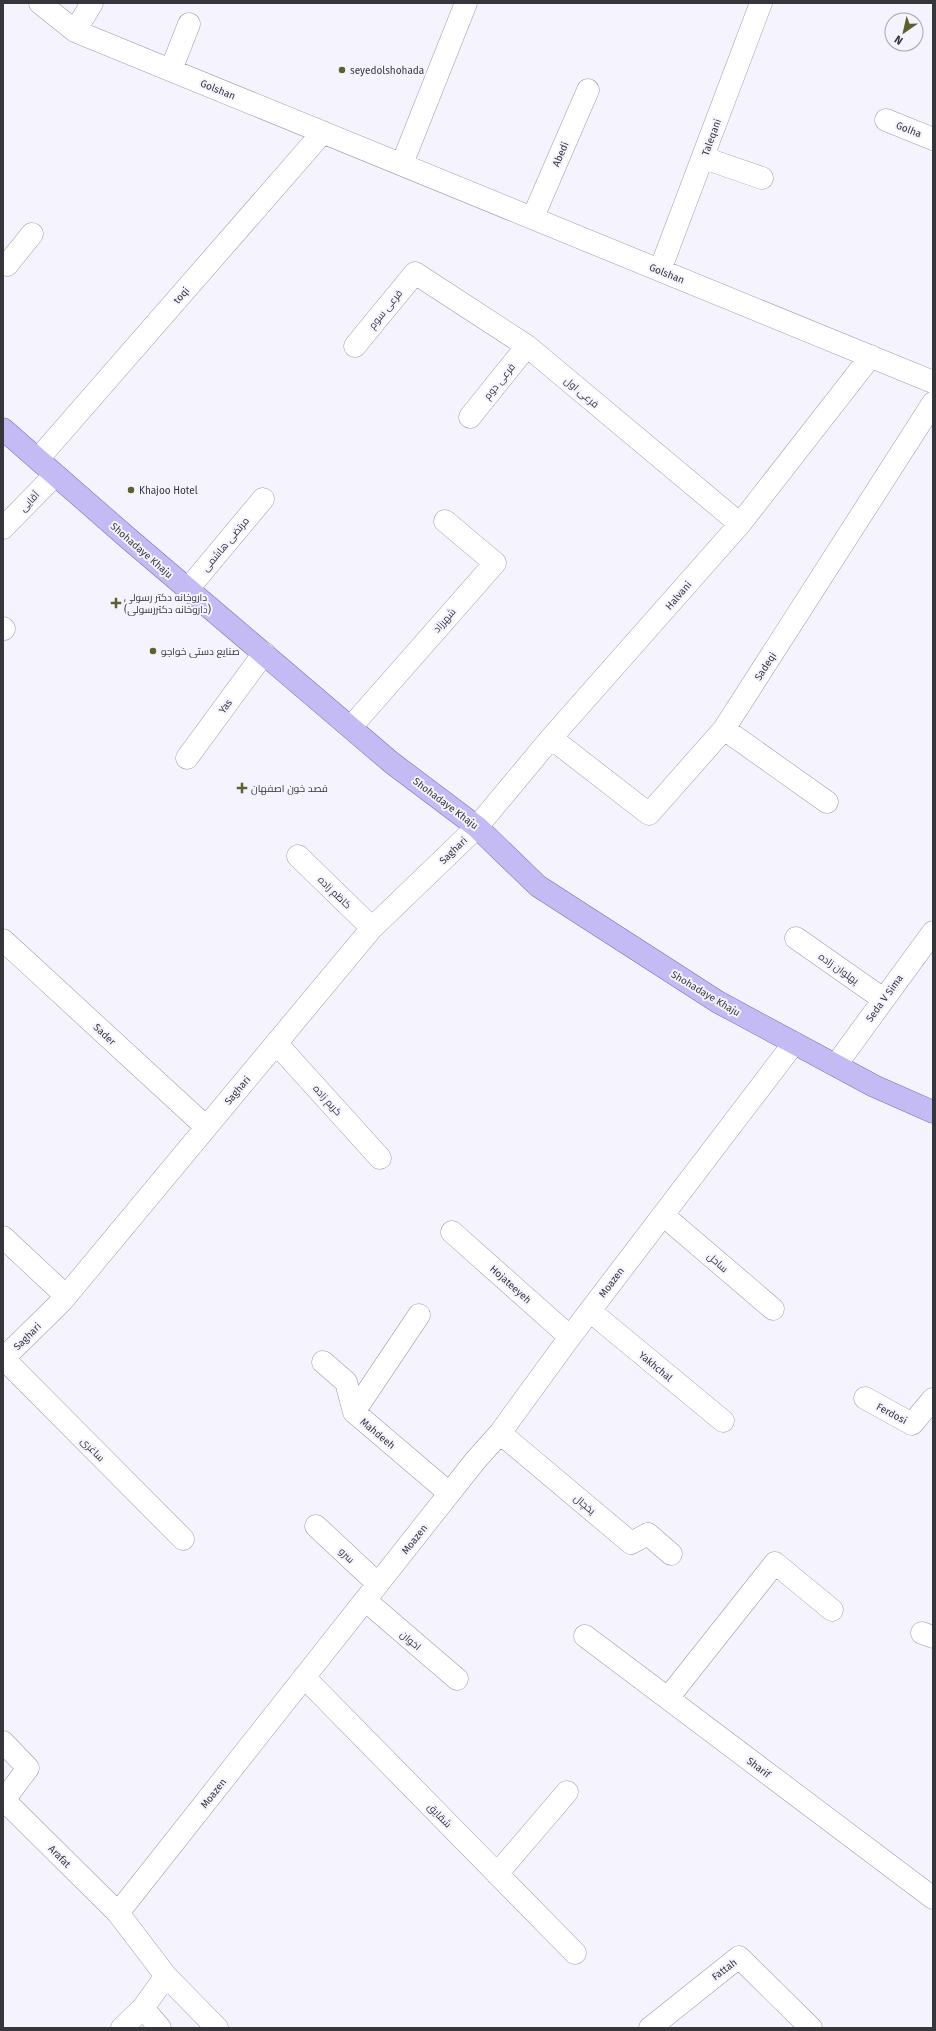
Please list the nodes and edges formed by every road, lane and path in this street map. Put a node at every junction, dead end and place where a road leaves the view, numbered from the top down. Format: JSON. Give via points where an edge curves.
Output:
{"nodes":[{"id":1,"x":40,"y":3,"type":"edge"},
{"id":2,"x":92,"y":3,"type":"edge"},
{"id":3,"x":466,"y":3,"type":"edge"},
{"id":4,"x":761,"y":3,"type":"edge"},
{"id":5,"x":189,"y":24,"type":"dead end"},
{"id":6,"x":76,"y":31,"type":"junction"},
{"id":7,"x":171,"y":70,"type":"junction"},
{"id":8,"x":588,"y":90,"type":"dead end"},
{"id":9,"x":886,"y":120,"type":"dead end"},
{"id":10,"x":323,"y":132,"type":"junction"},
{"id":11,"x":933,"y":139,"type":"edge"},
{"id":12,"x":704,"y":158,"type":"junction"},
{"id":13,"x":402,"y":164,"type":"junction"},
{"id":14,"x":762,"y":178,"type":"dead end"},
{"id":15,"x":533,"y":217,"type":"junction"},
{"id":16,"x":32,"y":234,"type":"dead end"},
{"id":17,"x":3,"y":262,"type":"edge"},
{"id":18,"x":660,"y":270,"type":"junction"},
{"id":19,"x":415,"y":273,"type":"joint"},
{"id":20,"x":355,"y":346,"type":"dead end"},
{"id":21,"x":527,"y":346,"type":"junction"},
{"id":22,"x":871,"y":356,"type":"junction"},
{"id":23,"x":933,"y":382,"type":"edge"},
{"id":24,"x":933,"y":403,"type":"edge"},
{"id":25,"x":470,"y":417,"type":"dead end"},
{"id":26,"x":3,"y":429,"type":"edge"},
{"id":27,"x":38,"y":459,"type":"junction"},
{"id":28,"x":55,"y":475,"type":"junction"},
{"id":29,"x":263,"y":499,"type":"dead end"},
{"id":30,"x":445,"y":522,"type":"dead end"},
{"id":31,"x":740,"y":524,"type":"junction"},
{"id":32,"x":3,"y":528,"type":"edge"},
{"id":33,"x":188,"y":589,"type":"junction"},
{"id":34,"x":264,"y":654,"type":"junction"},
{"id":35,"x":351,"y":727,"type":"junction"},
{"id":36,"x":724,"y":729,"type":"junction"},
{"id":37,"x":551,"y":738,"type":"junction"},
{"id":38,"x":187,"y":758,"type":"dead end"},
{"id":39,"x":827,"y":802,"type":"dead end"},
{"id":40,"x":477,"y":827,"type":"junction"},
{"id":41,"x":298,"y":856,"type":"dead end"},
{"id":42,"x":372,"y":928,"type":"junction"},
{"id":43,"x":933,"y":932,"type":"edge"},
{"id":44,"x":796,"y":938,"type":"dead end"},
{"id":45,"x":3,"y":940,"type":"edge"},
{"id":46,"x":883,"y":999,"type":"junction"},
{"id":47,"x":276,"y":1043,"type":"junction"},
{"id":48,"x":794,"y":1043,"type":"junction"},
{"id":49,"x":836,"y":1065,"type":"junction"},
{"id":50,"x":933,"y":1112,"type":"edge"},
{"id":51,"x":206,"y":1127,"type":"junction"},
{"id":52,"x":380,"y":1158,"type":"dead end"},
{"id":53,"x":663,"y":1215,"type":"junction"},
{"id":54,"x":452,"y":1232,"type":"dead end"},
{"id":55,"x":3,"y":1237,"type":"edge"},
{"id":56,"x":66,"y":1296,"type":"junction"},
{"id":57,"x":773,"y":1309,"type":"dead end"},
{"id":58,"x":590,"y":1310,"type":"junction"},
{"id":59,"x":419,"y":1315,"type":"dead end"},
{"id":60,"x":570,"y":1337,"type":"junction"},
{"id":61,"x":3,"y":1359,"type":"edge"},
{"id":62,"x":323,"y":1362,"type":"dead end"},
{"id":63,"x":865,"y":1398,"type":"dead end"},
{"id":64,"x":933,"y":1399,"type":"edge"},
{"id":65,"x":354,"y":1412,"type":"junction"},
{"id":66,"x":723,"y":1421,"type":"dead end"},
{"id":67,"x":500,"y":1432,"type":"junction"},
{"id":68,"x":450,"y":1493,"type":"junction"},
{"id":69,"x":316,"y":1526,"type":"dead end"},
{"id":70,"x":183,"y":1539,"type":"dead end"},
{"id":71,"x":671,"y":1554,"type":"dead end"},
{"id":72,"x":371,"y":1592,"type":"junction"},
{"id":73,"x":832,"y":1610,"type":"dead end"},
{"id":74,"x":585,"y":1636,"type":"dead end"},
{"id":75,"x":304,"y":1677,"type":"junction"},
{"id":76,"x":457,"y":1679,"type":"dead end"},
{"id":77,"x":668,"y":1698,"type":"junction"},
{"id":78,"x":3,"y":1742,"type":"edge"},
{"id":79,"x":567,"y":1792,"type":"dead end"},
{"id":80,"x":4,"y":1800,"type":"edge"},
{"id":81,"x":497,"y":1874,"type":"junction"},
{"id":82,"x":933,"y":1898,"type":"edge"},
{"id":83,"x":118,"y":1913,"type":"junction"},
{"id":84,"x":575,"y":1953,"type":"dead end"},
{"id":85,"x":166,"y":1976,"type":"junction"},
{"id":86,"x":143,"y":2008,"type":"junction"},
{"id":87,"x":122,"y":2028,"type":"edge"},
{"id":88,"x":160,"y":2028,"type":"edge"},
{"id":89,"x":217,"y":2028,"type":"edge"},
{"id":90,"x":650,"y":2028,"type":"edge"},
{"id":91,"x":811,"y":2028,"type":"edge"}],
"edges":[{"from":1,"to":6,"type":"street","name":"Golshan"},
{"from":2,"to":6,"type":"street"},
{"from":3,"to":13,"type":"street"},
{"from":4,"to":12,"type":"street","name":"Taleqani"},
{"from":5,"to":7,"type":"street"},
{"from":6,"to":7,"type":"street","name":"Golshan"},
{"from":7,"to":10,"type":"street","name":"Golshan"},
{"from":8,"to":15,"type":"street","name":"Abedi"},
{"from":9,"to":11,"type":"street","name":"Golha"},
{"from":10,"to":13,"type":"street","name":"Golshan"},
{"from":10,"to":27,"type":"street","name":"toqi"},
{"from":12,"to":14,"type":"street"},
{"from":12,"to":18,"type":"street","name":"Taleqani"},
{"from":13,"to":15,"type":"street","name":"Golshan"},
{"from":15,"to":18,"type":"street","name":"Golshan"},
{"from":16,"to":17,"type":"street","via":[[7,265]]},
{"from":18,"to":22,"type":"street","name":"Golshan"},
{"from":19,"to":20,"type":"street","name":"فرعی سوم"},
{"from":19,"to":21,"type":"street","name":"فرعی اول"},
{"from":21,"to":25,"type":"street","name":"فرعی دوم"},
{"from":21,"to":31,"type":"street","name":"فرعی اول"},
{"from":22,"to":23,"type":"street","name":"Golshan"},
{"from":22,"to":31,"type":"street","name":"Halvani"},
{"from":24,"to":36,"type":"street","name":"Sadeqi"},
{"from":26,"to":27,"type":"main road","name":"Shohadaye Khaju"},
{"from":27,"to":28,"type":"main road","name":"Shohadaye Khaju"},
{"from":28,"to":32,"type":"street","name":"آقایی"},
{"from":28,"to":33,"type":"main road","name":"Shohadaye Khaju"},
{"from":29,"to":33,"type":"street","name":"مرتضی هاشمی"},
{"from":30,"to":35,"type":"street","name":"شهرزاد","via":[[495,563]]},
{"from":31,"to":37,"type":"street","name":"Halvani"},
{"from":33,"to":34,"type":"main road","name":"Shohadaye Khaju"},
{"from":34,"to":35,"type":"main road","name":"Shohadaye Khaju"},
{"from":34,"to":38,"type":"street","name":"Yas"},
{"from":35,"to":40,"type":"main road","name":"Shohadaye Khaju","via":[[392,763]]},
{"from":36,"to":37,"type":"street","name":"Sadeqi","via":[[649,814]]},
{"from":36,"to":39,"type":"street"},
{"from":37,"to":40,"type":"street","name":"Halvani"},
{"from":40,"to":42,"type":"street","name":"Saghari"},
{"from":40,"to":48,"type":"main road","name":"Shohadaye Khaju","via":[[538,886],[718,1002]]},
{"from":41,"to":42,"type":"street","name":"کاظم زاده"},
{"from":42,"to":47,"type":"street","name":"Saghari"},
{"from":43,"to":46,"type":"street","name":"Seda V Sima"},
{"from":44,"to":46,"type":"street","name":"پهلوان زاده"},
{"from":45,"to":51,"type":"street","name":"Sader"},
{"from":46,"to":49,"type":"street","name":"Seda V Sima"},
{"from":47,"to":51,"type":"street","name":"Saghari"},
{"from":47,"to":52,"type":"street","name":"کریم زاده"},
{"from":48,"to":49,"type":"main road","name":"Shohadaye Khaju"},
{"from":48,"to":53,"type":"street","name":"Moazen"},
{"from":49,"to":50,"type":"main road","name":"Shohadaye Khaju","via":[[874,1086]]},
{"from":51,"to":56,"type":"street","name":"Saghari"},
{"from":53,"to":57,"type":"street","name":"ساحل"},
{"from":53,"to":58,"type":"street","name":"Moazen"},
{"from":54,"to":60,"type":"street","name":"Hojateeyeh"},
{"from":55,"to":56,"type":"street"},
{"from":56,"to":61,"type":"street","name":"Saghari"},
{"from":58,"to":60,"type":"street","name":"Moazen"},
{"from":58,"to":66,"type":"street","name":"Yakhchal"},
{"from":59,"to":65,"type":"street"},
{"from":60,"to":67,"type":"street","name":"Moazen"},
{"from":61,"to":70,"type":"street","name":"ساغری"},
{"from":62,"to":65,"type":"street","name":"Mahdeeh","via":[[346,1382]]},
{"from":63,"to":64,"type":"street","name":"Ferdosi","via":[[912,1424]]},
{"from":65,"to":68,"type":"street","name":"Mahdeeh"},
{"from":67,"to":68,"type":"street","name":"Moazen"},
{"from":67,"to":71,"type":"street","name":"یخچال","via":[[631,1543],[648,1534]]},
{"from":68,"to":72,"type":"street","name":"Moazen"},
{"from":69,"to":72,"type":"street","name":"سرو"},
{"from":72,"to":75,"type":"street","name":"Moazen"},
{"from":72,"to":76,"type":"street","name":"اخوان"},
{"from":73,"to":77,"type":"street","via":[[775,1563]]},
{"from":74,"to":77,"type":"street","name":"Sharif"},
{"from":75,"to":81,"type":"street","name":"شقایق"},
{"from":75,"to":83,"type":"street","name":"Moazen"},
{"from":77,"to":82,"type":"street","name":"Sharif"},
{"from":78,"to":80,"type":"street","via":[[28,1768]]},
{"from":79,"to":81,"type":"street"},
{"from":80,"to":83,"type":"street","name":"Arafat"},
{"from":81,"to":84,"type":"street","name":"شقایق"},
{"from":83,"to":85,"type":"street"},
{"from":85,"to":86,"type":"street"},
{"from":85,"to":89,"type":"street"},
{"from":86,"to":87,"type":"street"},
{"from":86,"to":88,"type":"street"},
{"from":90,"to":91,"type":"street","name":"Fattah","via":[[739,1957]]}]}
